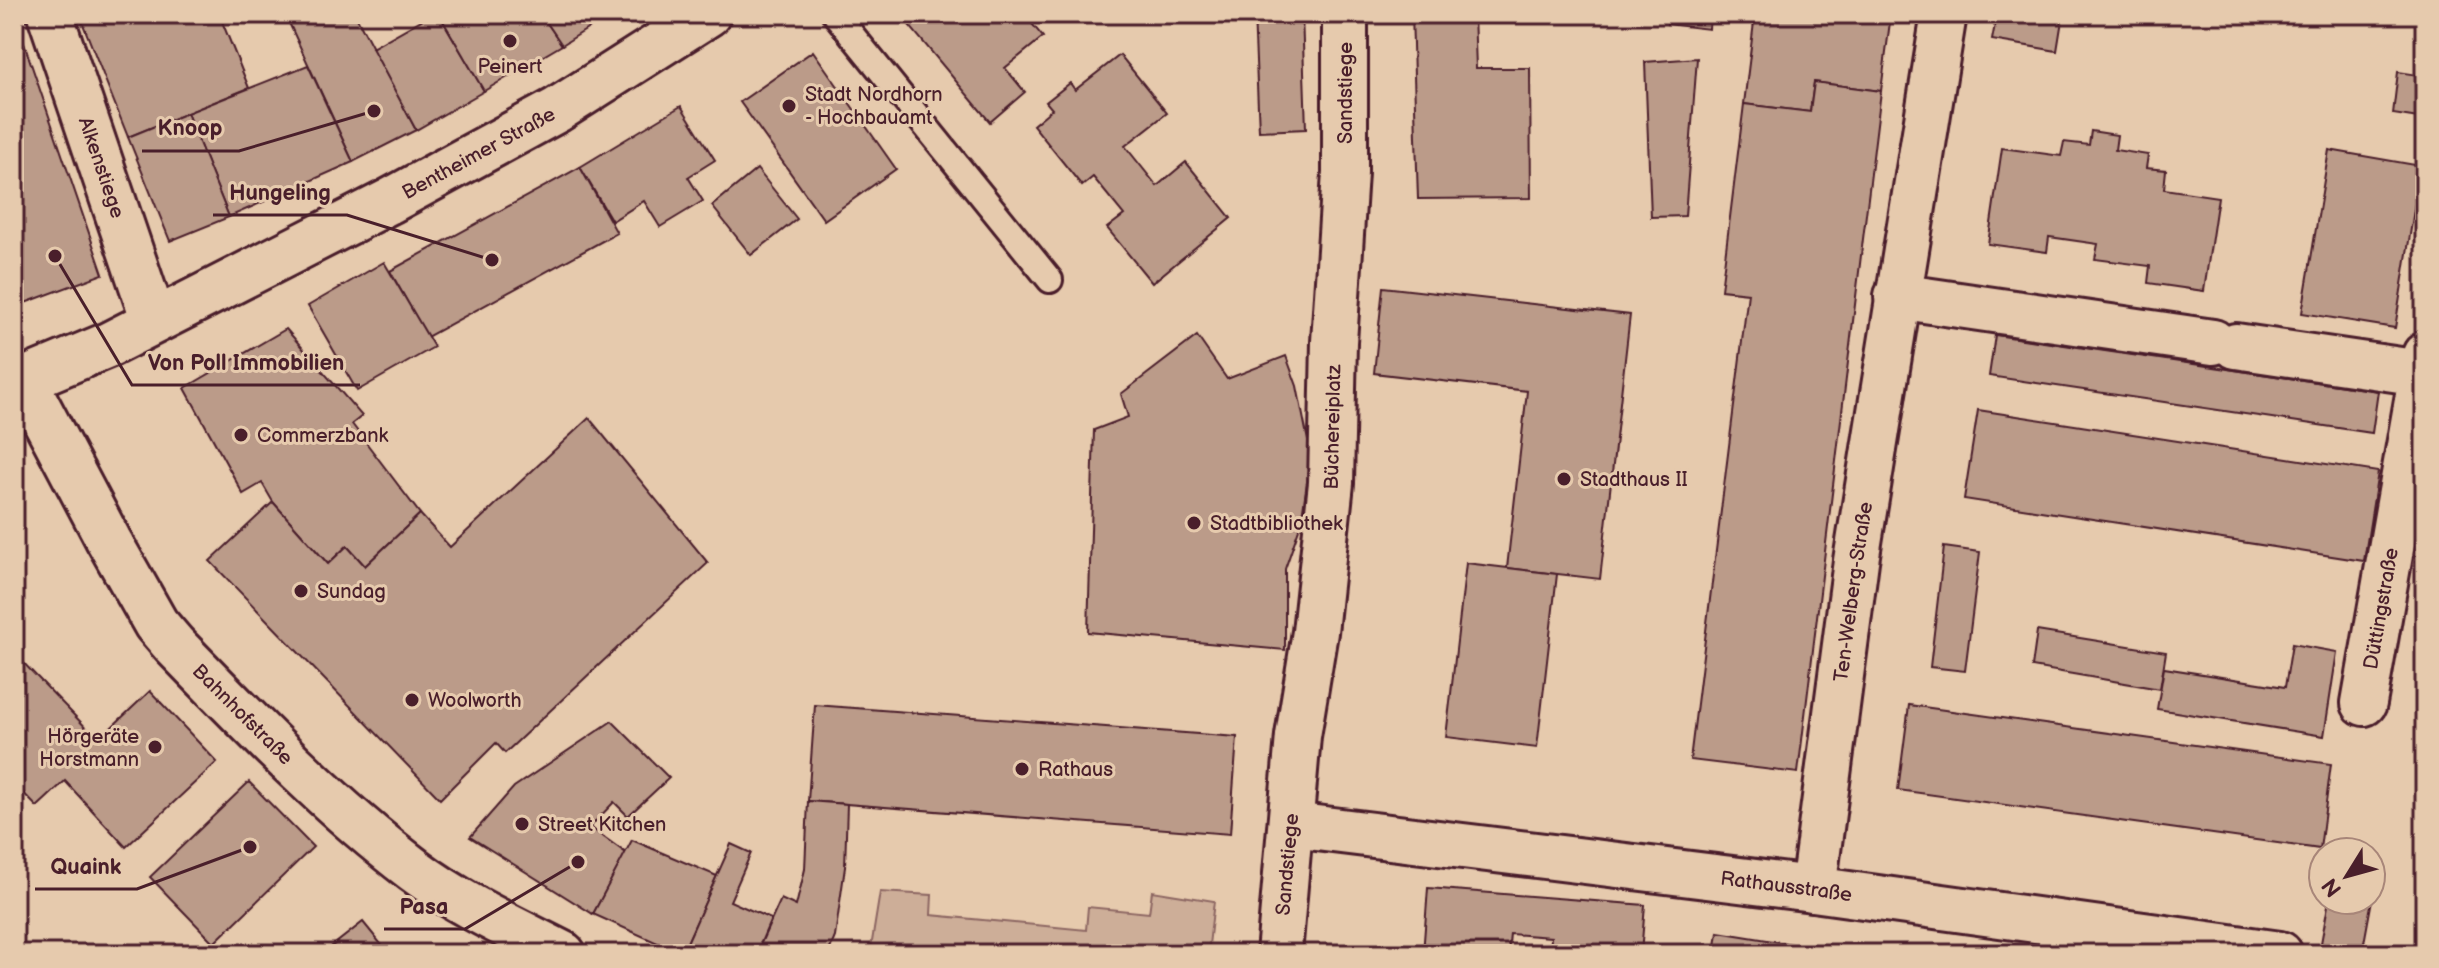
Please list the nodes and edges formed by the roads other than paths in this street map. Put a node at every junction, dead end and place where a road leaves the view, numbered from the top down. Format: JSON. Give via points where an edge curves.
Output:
{"nodes":[{"id":1,"x":50,"y":14,"type":"edge"},
{"id":2,"x":708,"y":14,"type":"edge"},
{"id":3,"x":835,"y":14,"type":"edge"},
{"id":4,"x":1345,"y":14,"type":"edge"},
{"id":5,"x":1944,"y":14,"type":"edge"},
{"id":6,"x":1345,"y":173,"type":"joint"},
{"id":7,"x":1050,"y":280,"type":"dead end"},
{"id":8,"x":1897,"y":296,"type":"junction"},
{"id":9,"x":154,"y":321,"type":"junction"},
{"id":10,"x":2423,"y":364,"type":"edge"},
{"id":11,"x":19,"y":381,"type":"edge"},
{"id":12,"x":2364,"y":703,"type":"dead end"},
{"id":13,"x":1295,"y":777,"type":"joint"},
{"id":14,"x":1292,"y":825,"type":"junction"},
{"id":15,"x":1813,"y":889,"type":"junction"},
{"id":16,"x":563,"y":954,"type":"edge"},
{"id":17,"x":1279,"y":954,"type":"edge"},
{"id":18,"x":2280,"y":954,"type":"edge"}],
"edges":[{"from":1,"to":9,"type":"street","name":"Alkenstiege"},
{"from":2,"to":9,"type":"street","name":"Bentheimer Straße","via":[[557,110]]},
{"from":3,"to":7,"type":"lane"},
{"from":4,"to":6,"type":"street","name":"Sandstiege"},
{"from":5,"to":8,"type":"street","name":"Ten-Welberg-Straße"},
{"from":6,"to":13,"type":"street","name":"Büchereiplatz","via":[[1331,483]]},
{"from":8,"to":10,"type":"street","name":"Düttingstraße","via":[[2224,344]]},
{"from":8,"to":15,"type":"street","name":"Ten-Welberg-Straße"},
{"from":9,"to":11,"type":"street","name":"Bentheimer Straße"},
{"from":10,"to":12,"type":"street","name":"Düttingstraße"},
{"from":11,"to":16,"type":"street","name":"Bahnhofstraße","via":[[156,624],[174,645],[319,789],[416,872]]},
{"from":13,"to":14,"type":"street","name":"Sandstiege"},
{"from":14,"to":15,"type":"street","name":"Rathausstraße"},
{"from":14,"to":17,"type":"street","name":"Sandstiege"},
{"from":15,"to":18,"type":"street","name":"Rathausstraße"}]}
